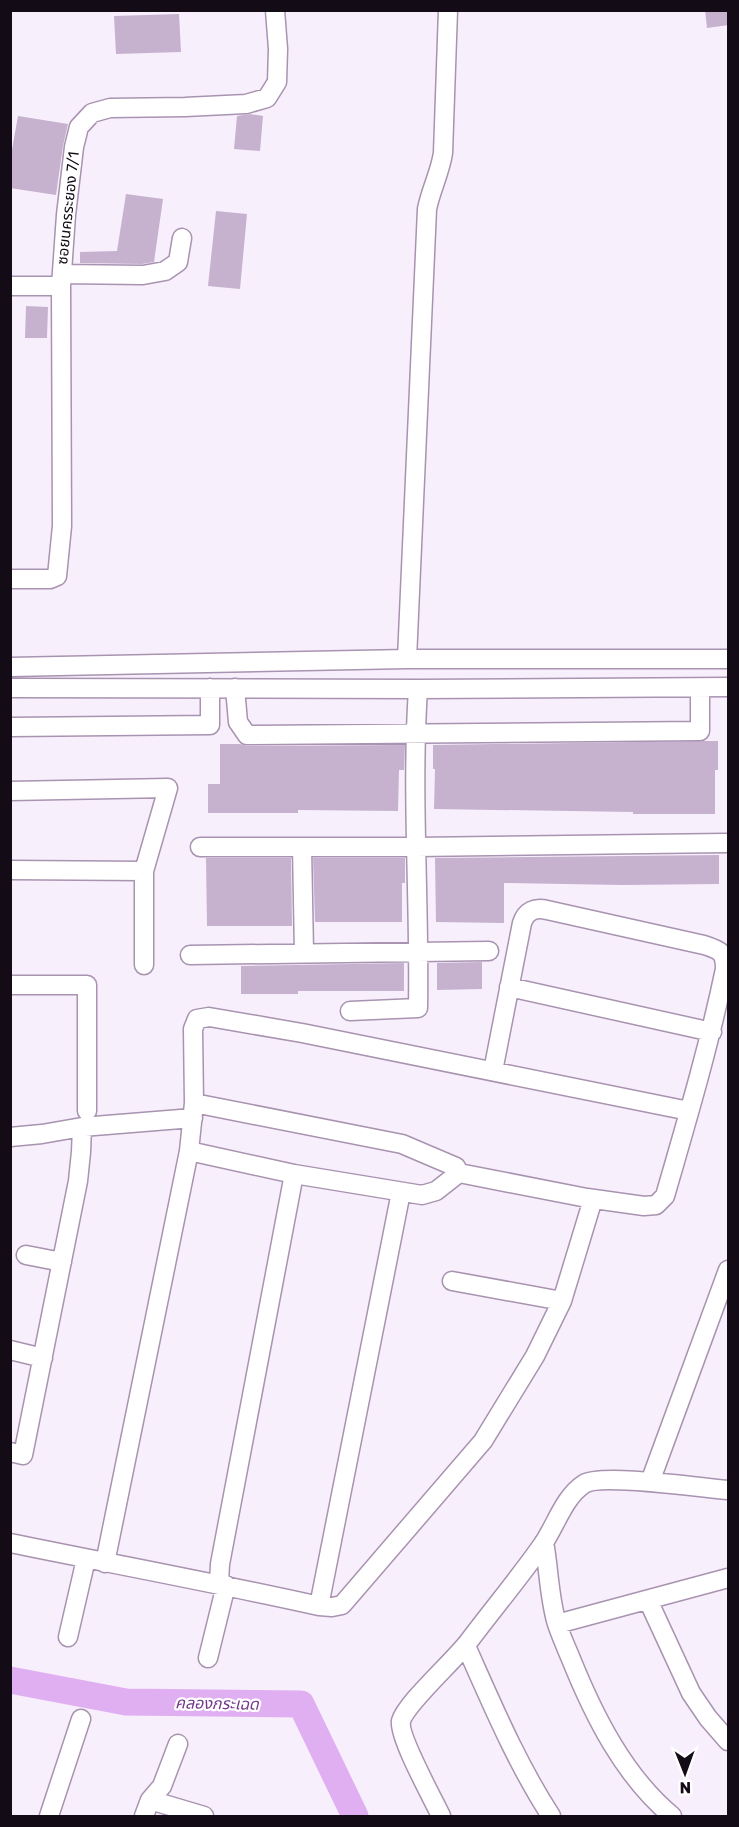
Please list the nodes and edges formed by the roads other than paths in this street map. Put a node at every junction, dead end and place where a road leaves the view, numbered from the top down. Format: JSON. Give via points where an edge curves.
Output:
{"nodes":[{"id":1,"x":275,"y":10,"type":"edge"},
{"id":2,"x":448,"y":10,"type":"edge"},
{"id":3,"x":182,"y":238,"type":"dead end"},
{"id":4,"x":61,"y":280,"type":"junction"},
{"id":5,"x":10,"y":286,"type":"edge"},
{"id":6,"x":10,"y":579,"type":"edge"},
{"id":7,"x":407,"y":659,"type":"junction"},
{"id":8,"x":585,"y":659,"type":"junction"},
{"id":9,"x":729,"y":659,"type":"edge"},
{"id":10,"x":10,"y":667,"type":"edge"},
{"id":11,"x":729,"y":687,"type":"edge"},
{"id":12,"x":10,"y":688,"type":"edge"},
{"id":13,"x":210,"y":688,"type":"junction"},
{"id":14,"x":235,"y":688,"type":"junction"},
{"id":15,"x":585,"y":688,"type":"junction"},
{"id":16,"x":700,"y":688,"type":"junction"},
{"id":17,"x":418,"y":689,"type":"junction"},
{"id":18,"x":10,"y":727,"type":"edge"},
{"id":19,"x":415,"y":734,"type":"junction"},
{"id":20,"x":10,"y":791,"type":"edge"},
{"id":21,"x":726,"y":843,"type":"dead end"},
{"id":22,"x":200,"y":847,"type":"dead end"},
{"id":23,"x":302,"y":847,"type":"junction"},
{"id":24,"x":416,"y":847,"type":"junction"},
{"id":25,"x":10,"y":870,"type":"edge"},
{"id":26,"x":144,"y":871,"type":"junction"},
{"id":27,"x":419,"y":951,"type":"junction"},
{"id":28,"x":489,"y":951,"type":"dead end"},
{"id":29,"x":304,"y":953,"type":"junction"},
{"id":30,"x":190,"y":955,"type":"dead end"},
{"id":31,"x":144,"y":965,"type":"dead end"},
{"id":32,"x":10,"y":984,"type":"edge"},
{"id":33,"x":508,"y":987,"type":"junction"},
{"id":34,"x":350,"y":1011,"type":"dead end"},
{"id":35,"x":712,"y":1032,"type":"junction"},
{"id":36,"x":493,"y":1071,"type":"junction"},
{"id":37,"x":689,"y":1111,"type":"junction"},
{"id":38,"x":84,"y":1119,"type":"junction"},
{"id":39,"x":192,"y":1127,"type":"junction"},
{"id":40,"x":10,"y":1137,"type":"edge"},
{"id":41,"x":459,"y":1173,"type":"junction"},
{"id":42,"x":294,"y":1174,"type":"junction"},
{"id":43,"x":401,"y":1192,"type":"junction"},
{"id":44,"x":593,"y":1198,"type":"junction"},
{"id":45,"x":26,"y":1255,"type":"dead end"},
{"id":46,"x":62,"y":1262,"type":"junction"},
{"id":47,"x":729,"y":1270,"type":"edge"},
{"id":48,"x":452,"y":1281,"type":"dead end"},
{"id":49,"x":562,"y":1301,"type":"junction"},
{"id":50,"x":10,"y":1350,"type":"edge"},
{"id":51,"x":43,"y":1358,"type":"junction"},
{"id":52,"x":10,"y":1452,"type":"edge"},
{"id":53,"x":650,"y":1482,"type":"junction"},
{"id":54,"x":729,"y":1490,"type":"edge"},
{"id":55,"x":544,"y":1542,"type":"junction"},
{"id":56,"x":10,"y":1543,"type":"edge"},
{"id":57,"x":86,"y":1559,"type":"junction"},
{"id":58,"x":105,"y":1563,"type":"junction"},
{"id":59,"x":729,"y":1578,"type":"edge"},
{"id":60,"x":222,"y":1584,"type":"junction"},
{"id":61,"x":648,"y":1600,"type":"junction"},
{"id":62,"x":319,"y":1606,"type":"junction"},
{"id":63,"x":557,"y":1624,"type":"junction"},
{"id":64,"x":68,"y":1637,"type":"dead end"},
{"id":65,"x":465,"y":1646,"type":"junction"},
{"id":66,"x":208,"y":1658,"type":"dead end"},
{"id":67,"x":81,"y":1719,"type":"dead end"},
{"id":68,"x":729,"y":1741,"type":"edge"},
{"id":69,"x":178,"y":1744,"type":"dead end"},
{"id":70,"x":156,"y":1805,"type":"edge"},
{"id":71,"x":49,"y":1816,"type":"edge"},
{"id":72,"x":204,"y":1816,"type":"edge"},
{"id":73,"x":441,"y":1816,"type":"edge"},
{"id":74,"x":551,"y":1816,"type":"edge"},
{"id":75,"x":672,"y":1816,"type":"edge"}],
"edges":[{"from":1,"to":4,"type":"street","name":"ซอยนครระยอง 7/1","via":[[278,82],[267,98],[246,104],[110,108],[92,113],[79,127]]},
{"from":2,"to":7,"type":"street","via":[[443,153],[427,209]]},
{"from":3,"to":4,"type":"street","via":[[178,262],[165,271]]},
{"from":4,"to":5,"type":"street"},
{"from":4,"to":6,"type":"street","name":"ซอยนครระยอง 7/1","via":[[62,526],[57,576]]},
{"from":7,"to":8,"type":"street"},
{"from":7,"to":10,"type":"street"},
{"from":8,"to":9,"type":"street"},
{"from":8,"to":15,"type":"street"},
{"from":11,"to":16,"type":"street"},
{"from":12,"to":13,"type":"street"},
{"from":13,"to":14,"type":"street"},
{"from":13,"to":18,"type":"street","via":[[210,725]]},
{"from":14,"to":17,"type":"street"},
{"from":14,"to":19,"type":"street","via":[[238,722],[247,735]]},
{"from":15,"to":16,"type":"street"},
{"from":15,"to":17,"type":"street"},
{"from":16,"to":19,"type":"street","via":[[700,731]]},
{"from":17,"to":19,"type":"street"},
{"from":19,"to":24,"type":"street"},
{"from":20,"to":26,"type":"street","via":[[168,788]]},
{"from":21,"to":24,"type":"street"},
{"from":22,"to":23,"type":"street"},
{"from":23,"to":24,"type":"street"},
{"from":23,"to":29,"type":"street"},
{"from":24,"to":27,"type":"street"},
{"from":25,"to":26,"type":"street"},
{"from":26,"to":31,"type":"street"},
{"from":27,"to":28,"type":"street"},
{"from":27,"to":29,"type":"street"},
{"from":27,"to":34,"type":"street","via":[[418,1008]]},
{"from":29,"to":30,"type":"street"},
{"from":32,"to":38,"type":"street","via":[[87,985]]},
{"from":33,"to":35,"type":"street"},
{"from":33,"to":35,"type":"street","via":[[524,918],[530,911],[547,910],[722,952],[726,969]]},
{"from":33,"to":36,"type":"street"},
{"from":35,"to":37,"type":"street"},
{"from":36,"to":37,"type":"street"},
{"from":36,"to":39,"type":"street","via":[[203,1017],[197,1019],[193,1029]]},
{"from":37,"to":44,"type":"street","via":[[660,1203],[644,1206]]},
{"from":38,"to":39,"type":"street"},
{"from":38,"to":40,"type":"street","via":[[42,1134]]},
{"from":38,"to":46,"type":"street","via":[[78,1181]]},
{"from":39,"to":41,"type":"street","via":[[402,1144],[456,1167]]},
{"from":39,"to":42,"type":"street"},
{"from":39,"to":58,"type":"street"},
{"from":41,"to":43,"type":"street","via":[[436,1191],[423,1195]]},
{"from":41,"to":44,"type":"street"},
{"from":42,"to":43,"type":"street"},
{"from":42,"to":60,"type":"street","via":[[220,1564]]},
{"from":43,"to":62,"type":"street"},
{"from":44,"to":49,"type":"street"},
{"from":45,"to":46,"type":"street"},
{"from":46,"to":51,"type":"street"},
{"from":47,"to":53,"type":"street"},
{"from":48,"to":49,"type":"street"},
{"from":49,"to":62,"type":"street","via":[[535,1356],[483,1441],[349,1599],[342,1605]]},
{"from":50,"to":51,"type":"street"},
{"from":51,"to":52,"type":"street","via":[[23,1455]]},
{"from":53,"to":54,"type":"street"},
{"from":53,"to":55,"type":"street","via":[[585,1483],[564,1506]]},
{"from":55,"to":63,"type":"street"},
{"from":55,"to":65,"type":"street"},
{"from":56,"to":57,"type":"street"},
{"from":57,"to":58,"type":"street"},
{"from":57,"to":64,"type":"street"},
{"from":58,"to":60,"type":"street"},
{"from":59,"to":61,"type":"street"},
{"from":60,"to":62,"type":"street"},
{"from":60,"to":66,"type":"street"},
{"from":61,"to":63,"type":"street"},
{"from":61,"to":68,"type":"street","via":[[691,1693]]},
{"from":63,"to":75,"type":"street","via":[[602,1728],[639,1784]]},
{"from":65,"to":73,"type":"street","via":[[401,1721],[402,1736]]},
{"from":65,"to":74,"type":"street","via":[[509,1743]]},
{"from":67,"to":71,"type":"street"},
{"from":69,"to":70,"type":"street"},
{"from":70,"to":72,"type":"street"}]}
